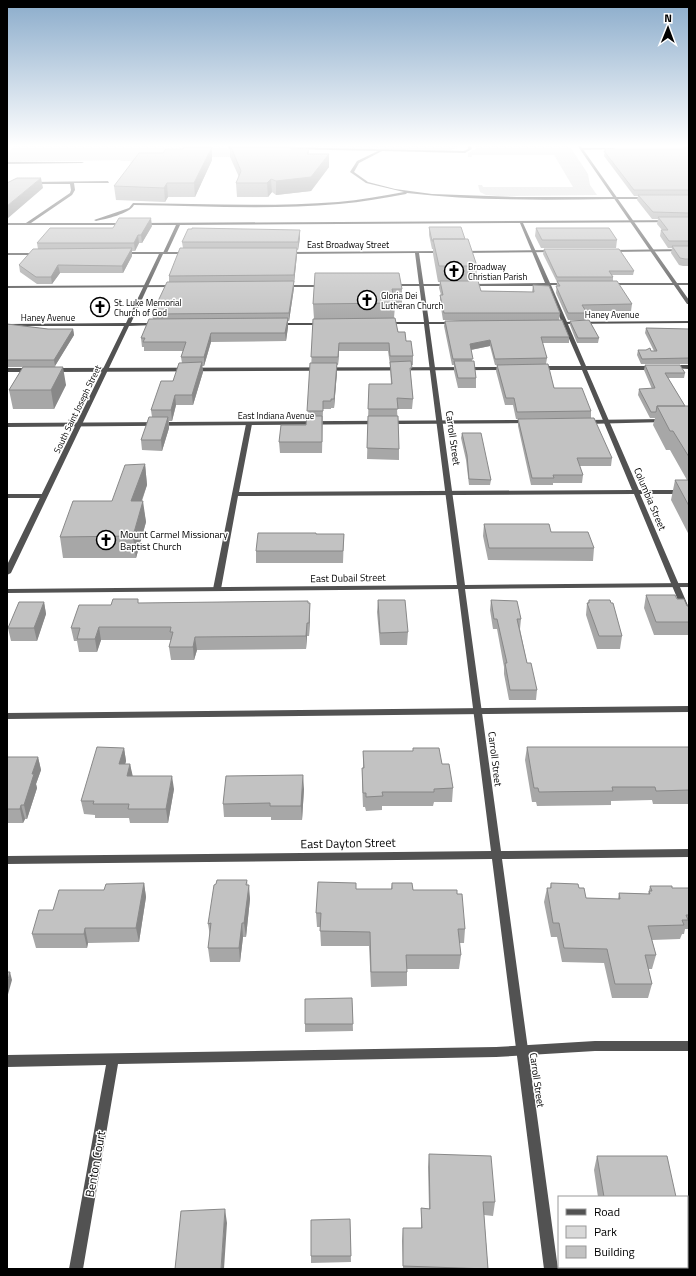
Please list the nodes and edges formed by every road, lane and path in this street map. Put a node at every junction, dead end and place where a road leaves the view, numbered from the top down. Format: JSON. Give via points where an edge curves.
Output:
{"nodes":[{"id":1,"x":56,"y":205,"type":"edge"},
{"id":2,"x":133,"y":205,"type":"edge"},
{"id":3,"x":226,"y":205,"type":"edge"},
{"id":4,"x":309,"y":205,"type":"edge"},
{"id":5,"x":619,"y":205,"type":"edge"},
{"id":6,"x":521,"y":222,"type":"junction"},
{"id":7,"x":631,"y":222,"type":"junction"},
{"id":8,"x":689,"y":222,"type":"edge"},
{"id":9,"x":7,"y":224,"type":"edge"},
{"id":10,"x":28,"y":224,"type":"junction"},
{"id":11,"x":178,"y":224,"type":"junction"},
{"id":12,"x":652,"y":250,"type":"junction"},
{"id":13,"x":689,"y":250,"type":"edge"},
{"id":14,"x":534,"y":251,"type":"junction"},
{"id":15,"x":557,"y":251,"type":"edge"},
{"id":16,"x":604,"y":251,"type":"edge"},
{"id":17,"x":417,"y":252,"type":"junction"},
{"id":18,"x":449,"y":252,"type":"edge"},
{"id":19,"x":457,"y":252,"type":"edge"},
{"id":20,"x":118,"y":253,"type":"edge"},
{"id":21,"x":164,"y":253,"type":"junction"},
{"id":22,"x":190,"y":253,"type":"edge"},
{"id":23,"x":283,"y":253,"type":"edge"},
{"id":24,"x":7,"y":254,"type":"edge"},
{"id":25,"x":44,"y":254,"type":"edge"},
{"id":26,"x":548,"y":284,"type":"junction"},
{"id":27,"x":572,"y":284,"type":"edge"},
{"id":28,"x":603,"y":284,"type":"edge"},
{"id":29,"x":676,"y":284,"type":"junction"},
{"id":30,"x":689,"y":284,"type":"edge"},
{"id":31,"x":389,"y":285,"type":"edge"},
{"id":32,"x":421,"y":285,"type":"junction"},
{"id":33,"x":458,"y":285,"type":"edge"},
{"id":34,"x":466,"y":285,"type":"edge"},
{"id":35,"x":146,"y":286,"type":"junction"},
{"id":36,"x":180,"y":286,"type":"edge"},
{"id":37,"x":275,"y":286,"type":"edge"},
{"id":38,"x":328,"y":286,"type":"edge"},
{"id":39,"x":7,"y":287,"type":"edge"},
{"id":40,"x":689,"y":303,"type":"edge"},
{"id":41,"x":565,"y":322,"type":"junction"},
{"id":42,"x":689,"y":322,"type":"edge"},
{"id":43,"x":380,"y":323,"type":"edge"},
{"id":44,"x":427,"y":323,"type":"junction"},
{"id":45,"x":458,"y":323,"type":"edge"},
{"id":46,"x":550,"y":323,"type":"edge"},
{"id":47,"x":128,"y":324,"type":"junction"},
{"id":48,"x":165,"y":324,"type":"edge"},
{"id":49,"x":271,"y":324,"type":"edge"},
{"id":50,"x":325,"y":324,"type":"edge"},
{"id":51,"x":7,"y":325,"type":"edge"},
{"id":52,"x":689,"y":367,"type":"edge"},
{"id":53,"x":432,"y":368,"type":"junction"},
{"id":54,"x":512,"y":368,"type":"edge"},
{"id":55,"x":536,"y":368,"type":"edge"},
{"id":56,"x":583,"y":368,"type":"junction"},
{"id":57,"x":659,"y":368,"type":"edge"},
{"id":58,"x":666,"y":368,"type":"edge"},
{"id":59,"x":7,"y":370,"type":"edge"},
{"id":60,"x":33,"y":370,"type":"edge"},
{"id":61,"x":49,"y":370,"type":"edge"},
{"id":62,"x":106,"y":370,"type":"junction"},
{"id":63,"x":606,"y":421,"type":"junction"},
{"id":64,"x":674,"y":421,"type":"edge"},
{"id":65,"x":536,"y":422,"type":"edge"},
{"id":66,"x":583,"y":422,"type":"edge"},
{"id":67,"x":440,"y":423,"type":"junction"},
{"id":68,"x":79,"y":424,"type":"junction"},
{"id":69,"x":249,"y":424,"type":"junction"},
{"id":70,"x":7,"y":425,"type":"edge"},
{"id":71,"x":636,"y":492,"type":"junction"},
{"id":72,"x":689,"y":492,"type":"edge"},
{"id":73,"x":449,"y":493,"type":"junction"},
{"id":74,"x":236,"y":494,"type":"junction"},
{"id":75,"x":7,"y":496,"type":"edge"},
{"id":76,"x":44,"y":496,"type":"junction"},
{"id":77,"x":7,"y":573,"type":"edge"},
{"id":78,"x":676,"y":585,"type":"junction"},
{"id":79,"x":689,"y":585,"type":"edge"},
{"id":80,"x":461,"y":587,"type":"junction"},
{"id":81,"x":217,"y":589,"type":"junction"},
{"id":82,"x":7,"y":591,"type":"edge"},
{"id":83,"x":689,"y":617,"type":"edge"},
{"id":84,"x":689,"y":709,"type":"edge"},
{"id":85,"x":478,"y":710,"type":"junction"},
{"id":86,"x":7,"y":716,"type":"edge"},
{"id":87,"x":689,"y":853,"type":"edge"},
{"id":88,"x":497,"y":854,"type":"junction"},
{"id":89,"x":7,"y":860,"type":"edge"},
{"id":90,"x":689,"y":1046,"type":"edge"},
{"id":91,"x":522,"y":1050,"type":"junction"},
{"id":92,"x":114,"y":1060,"type":"junction"},
{"id":93,"x":7,"y":1061,"type":"edge"},
{"id":94,"x":76,"y":1269,"type":"edge"},
{"id":95,"x":551,"y":1269,"type":"edge"}],
"edges":[{"from":1,"to":10,"type":"street"},
{"from":2,"to":10,"type":"street","via":[[130,209],[102,219]]},
{"from":3,"to":4,"type":"street"},
{"from":5,"to":7,"type":"street"},
{"from":6,"to":7,"type":"street"},
{"from":6,"to":11,"type":"street"},
{"from":6,"to":14,"type":"street"},
{"from":7,"to":8,"type":"street"},
{"from":7,"to":12,"type":"street"},
{"from":9,"to":10,"type":"street"},
{"from":10,"to":11,"type":"street"},
{"from":11,"to":21,"type":"street","name":"South Saint Joseph Street"},
{"from":12,"to":13,"type":"street"},
{"from":12,"to":16,"type":"street"},
{"from":12,"to":29,"type":"street"},
{"from":14,"to":15,"type":"street"},
{"from":14,"to":19,"type":"street"},
{"from":14,"to":26,"type":"street","name":"Columbia Street"},
{"from":17,"to":18,"type":"street","name":"East Broadway Street"},
{"from":17,"to":23,"type":"street","name":"East Broadway Street"},
{"from":17,"to":32,"type":"street","name":"Carroll Street"},
{"from":20,"to":21,"type":"street"},
{"from":21,"to":22,"type":"street"},
{"from":21,"to":35,"type":"street","name":"South Saint Joseph Street"},
{"from":24,"to":25,"type":"street"},
{"from":26,"to":27,"type":"street"},
{"from":26,"to":34,"type":"street"},
{"from":26,"to":41,"type":"street","name":"Columbia Street"},
{"from":28,"to":29,"type":"street"},
{"from":29,"to":30,"type":"street"},
{"from":29,"to":40,"type":"street"},
{"from":31,"to":32,"type":"street"},
{"from":32,"to":33,"type":"street"},
{"from":32,"to":44,"type":"street","name":"Carroll Street"},
{"from":35,"to":36,"type":"street"},
{"from":35,"to":39,"type":"street"},
{"from":35,"to":47,"type":"street","name":"South Saint Joseph Street"},
{"from":37,"to":38,"type":"street"},
{"from":41,"to":42,"type":"street","name":"Haney Avenue"},
{"from":41,"to":46,"type":"street","name":"Haney Avenue"},
{"from":41,"to":56,"type":"street","name":"Columbia Street"},
{"from":43,"to":44,"type":"street"},
{"from":44,"to":45,"type":"street"},
{"from":44,"to":53,"type":"street","name":"Carroll Street"},
{"from":47,"to":48,"type":"street","name":"Haney Avenue"},
{"from":47,"to":51,"type":"street","name":"Haney Avenue"},
{"from":47,"to":62,"type":"street","name":"South Saint Joseph Street"},
{"from":49,"to":50,"type":"street"},
{"from":52,"to":58,"type":"street"},
{"from":53,"to":54,"type":"street"},
{"from":53,"to":62,"type":"street"},
{"from":53,"to":67,"type":"street","name":"Carroll Street"},
{"from":55,"to":56,"type":"street"},
{"from":56,"to":57,"type":"street"},
{"from":56,"to":63,"type":"street","name":"Columbia Street"},
{"from":59,"to":60,"type":"street"},
{"from":61,"to":62,"type":"street"},
{"from":62,"to":68,"type":"street","name":"South Saint Joseph Street"},
{"from":63,"to":64,"type":"street"},
{"from":63,"to":66,"type":"street"},
{"from":63,"to":71,"type":"street","name":"Columbia Street"},
{"from":65,"to":67,"type":"street","name":"East Indiana Avenue"},
{"from":67,"to":69,"type":"street","name":"East Indiana Avenue"},
{"from":67,"to":73,"type":"street","name":"Carroll Street"},
{"from":68,"to":69,"type":"street","name":"East Indiana Avenue"},
{"from":68,"to":70,"type":"street","name":"East Indiana Avenue"},
{"from":68,"to":76,"type":"street","name":"South Saint Joseph Street"},
{"from":69,"to":74,"type":"street"},
{"from":71,"to":72,"type":"street"},
{"from":71,"to":73,"type":"street"},
{"from":71,"to":78,"type":"street","name":"Columbia Street"},
{"from":73,"to":74,"type":"street"},
{"from":73,"to":80,"type":"street","name":"Carroll Street"},
{"from":74,"to":81,"type":"street"},
{"from":75,"to":76,"type":"street"},
{"from":76,"to":77,"type":"street","name":"South Saint Joseph Street"},
{"from":78,"to":79,"type":"street","name":"East Dubail Street"},
{"from":78,"to":80,"type":"street","name":"East Dubail Street"},
{"from":78,"to":83,"type":"street","name":"Columbia Street"},
{"from":80,"to":81,"type":"street","name":"East Dubail Street"},
{"from":80,"to":85,"type":"street","name":"Carroll Street"},
{"from":81,"to":82,"type":"street","name":"East Dubail Street"},
{"from":84,"to":85,"type":"street"},
{"from":85,"to":86,"type":"street"},
{"from":85,"to":88,"type":"street","name":"Carroll Street"},
{"from":87,"to":88,"type":"street","name":"East Dayton Street"},
{"from":88,"to":89,"type":"street","name":"East Dayton Street"},
{"from":88,"to":91,"type":"street","name":"Carroll Street"},
{"from":90,"to":91,"type":"street","via":[[595,1046]]},
{"from":91,"to":92,"type":"street"},
{"from":91,"to":95,"type":"street","name":"Carroll Street"},
{"from":92,"to":93,"type":"street"},
{"from":92,"to":94,"type":"street","name":"Benton Court"}]}
